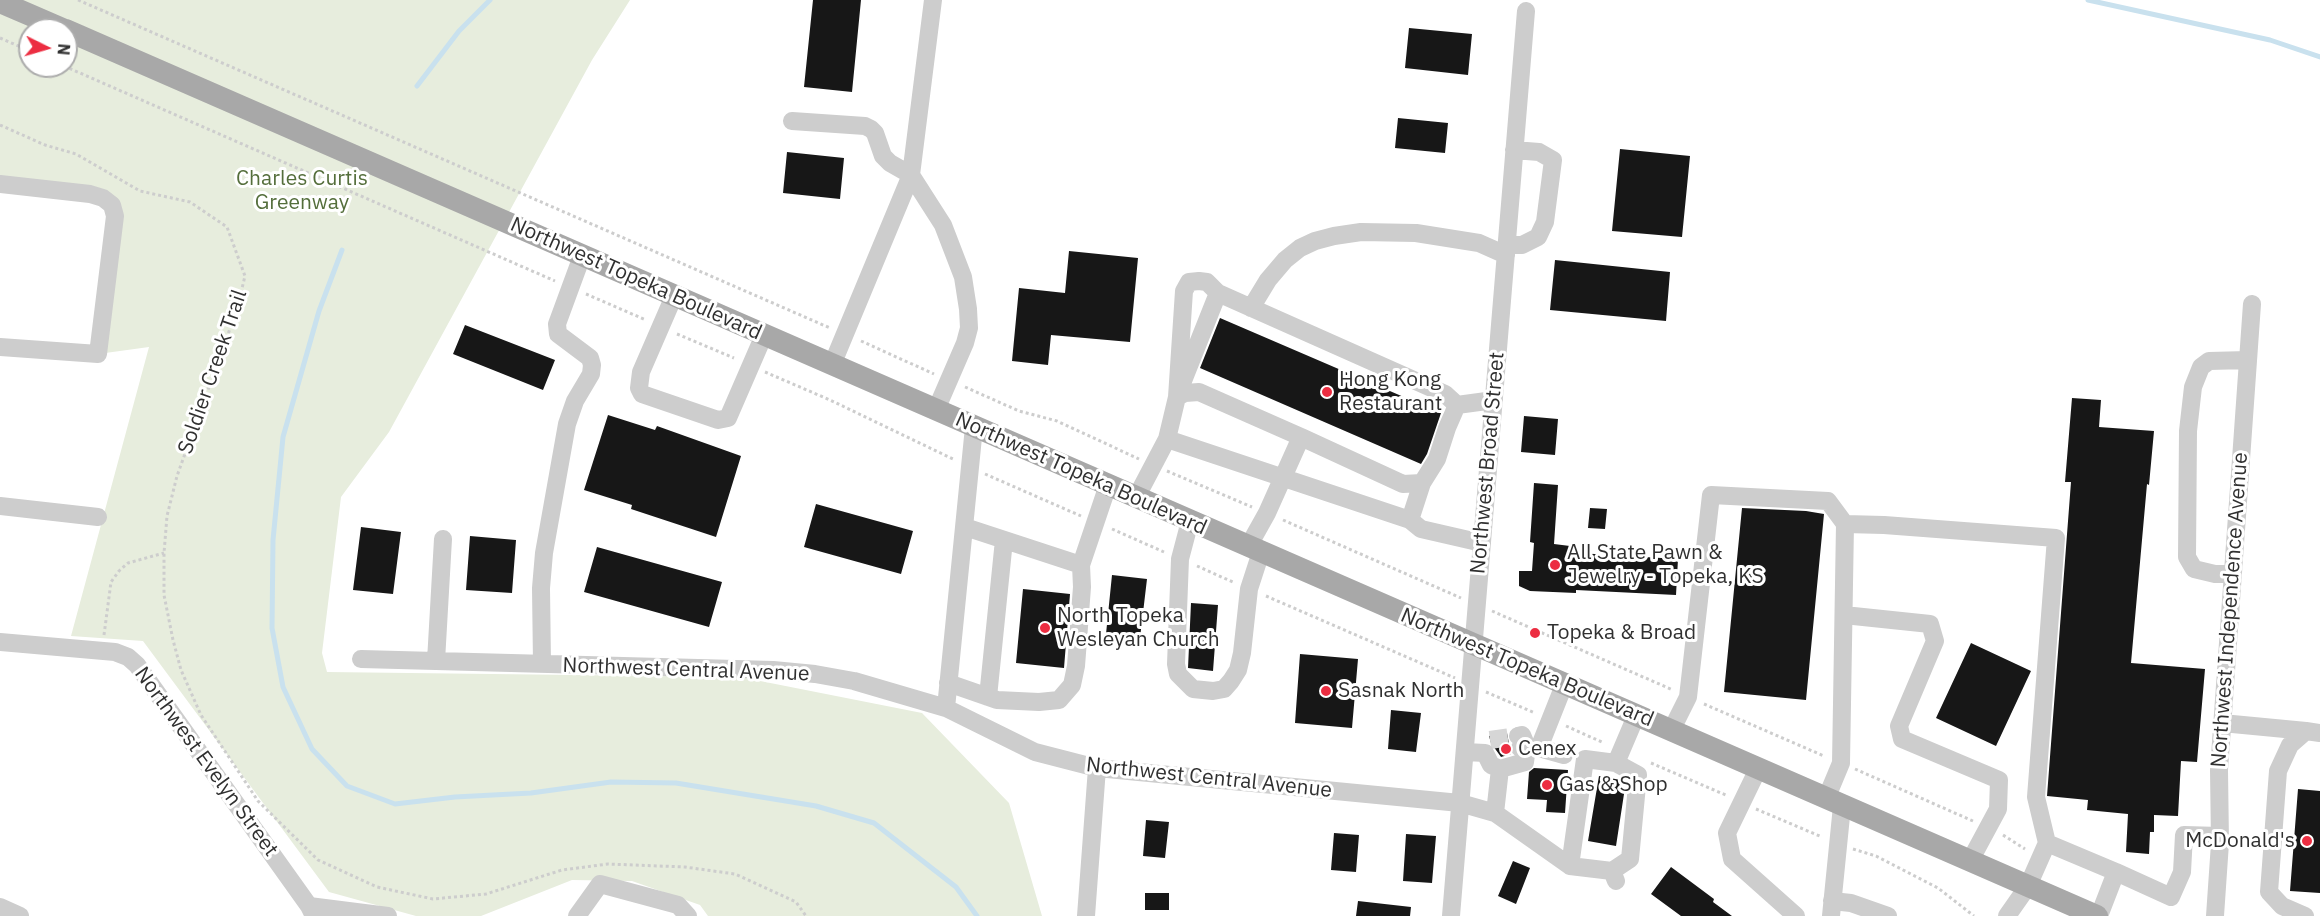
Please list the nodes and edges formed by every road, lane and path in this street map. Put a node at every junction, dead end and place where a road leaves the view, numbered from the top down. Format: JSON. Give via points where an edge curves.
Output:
{"nodes":[{"id":1,"x":78,"y":0,"type":"edge"},
{"id":2,"x":933,"y":0,"type":"edge"},
{"id":3,"x":0,"y":2,"type":"edge"},
{"id":4,"x":1526,"y":10,"type":"dead end"},
{"id":5,"x":37,"y":18,"type":"edge"},
{"id":6,"x":78,"y":36,"type":"edge"},
{"id":7,"x":0,"y":38,"type":"edge"},
{"id":8,"x":18,"y":46,"type":"edge"},
{"id":9,"x":78,"y":72,"type":"edge"},
{"id":10,"x":792,"y":121,"type":"dead end"},
{"id":11,"x":0,"y":125,"type":"edge"},
{"id":12,"x":1514,"y":150,"type":"junction"},
{"id":13,"x":911,"y":175,"type":"junction"},
{"id":14,"x":0,"y":184,"type":"edge"},
{"id":15,"x":1506,"y":250,"type":"junction"},
{"id":16,"x":582,"y":256,"type":"junction"},
{"id":17,"x":570,"y":287,"type":"junction"},
{"id":18,"x":1218,"y":293,"type":"junction"},
{"id":19,"x":674,"y":296,"type":"junction"},
{"id":20,"x":2252,"y":304,"type":"dead end"},
{"id":21,"x":1251,"y":308,"type":"junction"},
{"id":22,"x":661,"y":327,"type":"junction"},
{"id":23,"x":764,"y":335,"type":"junction"},
{"id":24,"x":846,"y":335,"type":"junction"},
{"id":25,"x":0,"y":346,"type":"edge"},
{"id":26,"x":2248,"y":360,"type":"junction"},
{"id":27,"x":832,"y":364,"type":"junction"},
{"id":28,"x":751,"y":366,"type":"junction"},
{"id":29,"x":950,"y":380,"type":"junction"},
{"id":30,"x":1177,"y":397,"type":"junction"},
{"id":31,"x":1494,"y":400,"type":"junction"},
{"id":32,"x":1456,"y":405,"type":"junction"},
{"id":33,"x":936,"y":410,"type":"junction"},
{"id":34,"x":974,"y":427,"type":"junction"},
{"id":35,"x":1301,"y":436,"type":"junction"},
{"id":36,"x":1167,"y":439,"type":"junction"},
{"id":37,"x":1154,"y":466,"type":"junction"},
{"id":38,"x":971,"y":468,"type":"junction"},
{"id":39,"x":1283,"y":477,"type":"junction"},
{"id":40,"x":1422,"y":483,"type":"junction"},
{"id":41,"x":1108,"y":485,"type":"junction"},
{"id":42,"x":1136,"y":498,"type":"junction"},
{"id":43,"x":0,"y":506,"type":"edge"},
{"id":44,"x":1267,"y":513,"type":"junction"},
{"id":45,"x":98,"y":517,"type":"dead end"},
{"id":46,"x":1410,"y":520,"type":"junction"},
{"id":47,"x":1190,"y":521,"type":"junction"},
{"id":48,"x":1095,"y":522,"type":"junction"},
{"id":49,"x":1845,"y":524,"type":"junction"},
{"id":50,"x":965,"y":527,"type":"junction"},
{"id":51,"x":443,"y":538,"type":"dead end"},
{"id":52,"x":1004,"y":540,"type":"junction"},
{"id":53,"x":1482,"y":543,"type":"junction"},
{"id":54,"x":1255,"y":550,"type":"junction"},
{"id":55,"x":164,"y":553,"type":"junction"},
{"id":56,"x":1180,"y":559,"type":"junction"},
{"id":57,"x":1081,"y":565,"type":"junction"},
{"id":58,"x":2233,"y":574,"type":"junction"},
{"id":59,"x":1249,"y":589,"type":"junction"},
{"id":60,"x":1477,"y":604,"type":"junction"},
{"id":61,"x":1844,"y":615,"type":"junction"},
{"id":62,"x":0,"y":642,"type":"edge"},
{"id":63,"x":1473,"y":645,"type":"junction"},
{"id":64,"x":103,"y":651,"type":"junction"},
{"id":65,"x":361,"y":659,"type":"dead end"},
{"id":66,"x":435,"y":661,"type":"junction"},
{"id":67,"x":542,"y":664,"type":"junction"},
{"id":68,"x":948,"y":683,"type":"junction"},
{"id":69,"x":1470,"y":685,"type":"junction"},
{"id":70,"x":1564,"y":685,"type":"junction"},
{"id":71,"x":988,"y":697,"type":"junction"},
{"id":72,"x":1688,"y":697,"type":"junction"},
{"id":73,"x":946,"y":708,"type":"junction"},
{"id":74,"x":1636,"y":716,"type":"junction"},
{"id":75,"x":1549,"y":719,"type":"junction"},
{"id":76,"x":2222,"y":723,"type":"junction"},
{"id":77,"x":1671,"y":731,"type":"junction"},
{"id":78,"x":2313,"y":732,"type":"edge"},
{"id":79,"x":1526,"y":745,"type":"junction"},
{"id":80,"x":1465,"y":752,"type":"junction"},
{"id":81,"x":1564,"y":755,"type":"dead end"},
{"id":82,"x":1619,"y":757,"type":"junction"},
{"id":83,"x":1841,"y":763,"type":"junction"},
{"id":84,"x":1097,"y":768,"type":"junction"},
{"id":85,"x":1500,"y":769,"type":"junction"},
{"id":86,"x":1758,"y":769,"type":"junction"},
{"id":87,"x":1741,"y":802,"type":"junction"},
{"id":88,"x":1834,"y":802,"type":"junction"},
{"id":89,"x":1460,"y":804,"type":"junction"},
{"id":90,"x":1496,"y":813,"type":"junction"},
{"id":91,"x":1988,"y":828,"type":"junction"},
{"id":92,"x":2220,"y":836,"type":"junction"},
{"id":93,"x":1839,"y":844,"type":"junction"},
{"id":94,"x":2044,"y":850,"type":"junction"},
{"id":95,"x":1970,"y":861,"type":"junction"},
{"id":96,"x":1570,"y":866,"type":"junction"},
{"id":97,"x":2116,"y":872,"type":"junction"},
{"id":98,"x":2028,"y":886,"type":"junction"},
{"id":99,"x":0,"y":908,"type":"edge"},
{"id":100,"x":1832,"y":909,"type":"edge"},
{"id":101,"x":312,"y":911,"type":"edge"},
{"id":102,"x":2087,"y":914,"type":"edge"},
{"id":103,"x":578,"y":915,"type":"edge"},
{"id":104,"x":20,"y":916,"type":"edge"},
{"id":105,"x":388,"y":916,"type":"edge"},
{"id":106,"x":688,"y":916,"type":"edge"},
{"id":107,"x":806,"y":916,"type":"edge"},
{"id":108,"x":1086,"y":916,"type":"edge"},
{"id":109,"x":1451,"y":916,"type":"edge"},
{"id":110,"x":1796,"y":916,"type":"edge"},
{"id":111,"x":1888,"y":916,"type":"edge"},
{"id":112,"x":1974,"y":916,"type":"edge"},
{"id":113,"x":2007,"y":916,"type":"edge"},
{"id":114,"x":2215,"y":916,"type":"edge"},
{"id":115,"x":2305,"y":916,"type":"edge"}],
"edges":[{"from":1,"to":24,"type":"path"},
{"from":2,"to":13,"type":"street"},
{"from":3,"to":5,"type":"main road","name":"Northwest Topeka Boulevard"},
{"from":4,"to":12,"type":"street","name":"Northwest Broad Street"},
{"from":6,"to":16,"type":"main road","name":"Northwest Topeka Boulevard"},
{"from":7,"to":8,"type":"path"},
{"from":9,"to":17,"type":"path"},
{"from":10,"to":13,"type":"street","via":[[866,126],[874,133],[883,156]]},
{"from":11,"to":55,"type":"path","name":"Soldier Creek Trail","via":[[76,154],[140,191],[190,202],[227,227],[244,276],[237,309],[177,476],[167,516]]},
{"from":12,"to":15,"type":"street","name":"Northwest Broad Street"},
{"from":12,"to":15,"type":"street","via":[[1539,152],[1553,160],[1545,222],[1538,237]]},
{"from":13,"to":24,"type":"street"},
{"from":13,"to":29,"type":"street","via":[[943,225],[963,277],[969,328]]},
{"from":14,"to":25,"type":"street","via":[[90,194],[112,205],[115,216],[98,354]]},
{"from":15,"to":21,"type":"street","via":[[1416,233],[1361,232],[1334,236],[1300,248],[1285,260]]},
{"from":15,"to":31,"type":"street","name":"Northwest Broad Street"},
{"from":16,"to":17,"type":"street"},
{"from":16,"to":19,"type":"main road","name":"Northwest Topeka Boulevard"},
{"from":17,"to":22,"type":"path"},
{"from":17,"to":67,"type":"street","via":[[557,324],[558,334],[590,358],[592,365],[567,424],[547,534],[541,588]]},
{"from":18,"to":21,"type":"street"},
{"from":18,"to":30,"type":"street"},
{"from":18,"to":30,"type":"street","via":[[1207,282],[1199,281],[1189,282],[1184,291]]},
{"from":19,"to":22,"type":"street"},
{"from":19,"to":23,"type":"main road","name":"Northwest Topeka Boulevard"},
{"from":20,"to":26,"type":"street","name":"Northwest Independence Avenue"},
{"from":21,"to":32,"type":"street","via":[[1445,394]]},
{"from":22,"to":28,"type":"path"},
{"from":22,"to":28,"type":"street","via":[[641,372],[642,394],[717,420],[728,418]]},
{"from":23,"to":27,"type":"main road","name":"Northwest Topeka Boulevard"},
{"from":23,"to":28,"type":"street"},
{"from":24,"to":27,"type":"street"},
{"from":24,"to":29,"type":"path"},
{"from":26,"to":58,"type":"street","name":"Northwest Independence Avenue"},
{"from":26,"to":58,"type":"street","via":[[2209,361],[2201,367],[2193,387],[2188,431],[2187,557],[2194,569]]},
{"from":27,"to":33,"type":"main road","name":"Northwest Topeka Boulevard"},
{"from":28,"to":38,"type":"path"},
{"from":29,"to":33,"type":"street"},
{"from":29,"to":37,"type":"path","via":[[1019,411],[1057,421]]},
{"from":30,"to":35,"type":"street","via":[[1199,392]]},
{"from":30,"to":36,"type":"street"},
{"from":31,"to":32,"type":"street"},
{"from":31,"to":53,"type":"street","name":"Northwest Broad Street"},
{"from":32,"to":40,"type":"street","via":[[1437,459]]},
{"from":33,"to":34,"type":"main road","name":"Northwest Topeka Boulevard"},
{"from":34,"to":38,"type":"street"},
{"from":34,"to":41,"type":"main road","name":"Northwest Topeka Boulevard"},
{"from":35,"to":39,"type":"street"},
{"from":35,"to":40,"type":"street","via":[[1403,484]]},
{"from":36,"to":37,"type":"street"},
{"from":36,"to":39,"type":"street"},
{"from":37,"to":42,"type":"street"},
{"from":37,"to":44,"type":"path"},
{"from":38,"to":48,"type":"path"},
{"from":38,"to":50,"type":"street"},
{"from":39,"to":44,"type":"street"},
{"from":39,"to":46,"type":"street"},
{"from":40,"to":46,"type":"street"},
{"from":41,"to":42,"type":"main road","name":"Northwest Topeka Boulevard"},
{"from":41,"to":48,"type":"street"},
{"from":42,"to":47,"type":"main road","name":"Northwest Topeka Boulevard"},
{"from":43,"to":45,"type":"street"},
{"from":44,"to":54,"type":"street"},
{"from":44,"to":60,"type":"path"},
{"from":46,"to":53,"type":"street","via":[[1421,529]]},
{"from":47,"to":54,"type":"main road","name":"Northwest Topeka Boulevard"},
{"from":47,"to":56,"type":"street"},
{"from":48,"to":56,"type":"path"},
{"from":48,"to":57,"type":"street"},
{"from":49,"to":61,"type":"street"},
{"from":49,"to":72,"type":"street","via":[[1828,501],[1711,495]]},
{"from":49,"to":94,"type":"street","via":[[2056,538],[2036,797]]},
{"from":50,"to":52,"type":"street"},
{"from":50,"to":68,"type":"street"},
{"from":51,"to":66,"type":"street"},
{"from":52,"to":57,"type":"street"},
{"from":52,"to":71,"type":"street"},
{"from":53,"to":60,"type":"street","name":"Northwest Broad Street"},
{"from":54,"to":59,"type":"street"},
{"from":54,"to":63,"type":"main road","name":"Northwest Topeka Boulevard"},
{"from":55,"to":64,"type":"path","via":[[128,563],[111,582]]},
{"from":55,"to":107,"type":"path","name":"Soldier Creek Trail","via":[[164,595],[173,640],[201,716],[258,801],[318,860],[377,886],[434,898],[486,894],[562,870],[608,864],[685,867],[735,874],[796,902]]},
{"from":56,"to":59,"type":"path"},
{"from":56,"to":59,"type":"street","via":[[1176,664],[1178,674],[1193,689],[1224,689],[1238,670]]},
{"from":57,"to":71,"type":"street","via":[[1072,685],[1059,700]]},
{"from":58,"to":76,"type":"street","name":"Northwest Independence Avenue"},
{"from":59,"to":69,"type":"path"},
{"from":60,"to":63,"type":"street","name":"Northwest Broad Street"},
{"from":60,"to":72,"type":"path"},
{"from":61,"to":83,"type":"street"},
{"from":61,"to":91,"type":"street","via":[[1930,624],[1935,640],[1899,726],[1902,739],[1999,780],[1998,809]]},
{"from":62,"to":64,"type":"street","name":"Northwest Evelyn Street"},
{"from":63,"to":69,"type":"street","name":"Northwest Broad Street"},
{"from":63,"to":70,"type":"main road","name":"Northwest Topeka Boulevard"},
{"from":64,"to":101,"type":"street","name":"Northwest Evelyn Street","via":[[123,654],[137,665]]},
{"from":65,"to":66,"type":"street","name":"Northwest Central Avenue"},
{"from":66,"to":67,"type":"street","name":"Northwest Central Avenue"},
{"from":67,"to":73,"type":"street","name":"Northwest Central Avenue","via":[[815,674],[854,681]]},
{"from":68,"to":71,"type":"street"},
{"from":68,"to":73,"type":"street"},
{"from":69,"to":75,"type":"path"},
{"from":69,"to":80,"type":"street","name":"Northwest Broad Street"},
{"from":70,"to":74,"type":"main road","name":"Northwest Topeka Boulevard"},
{"from":70,"to":75,"type":"street"},
{"from":72,"to":77,"type":"street"},
{"from":72,"to":83,"type":"path"},
{"from":73,"to":84,"type":"street","name":"Northwest Central Avenue","via":[[1035,752]]},
{"from":74,"to":77,"type":"main road","name":"Northwest Topeka Boulevard"},
{"from":74,"to":82,"type":"street"},
{"from":75,"to":79,"type":"street"},
{"from":75,"to":82,"type":"path"},
{"from":76,"to":78,"type":"street"},
{"from":76,"to":92,"type":"street","name":"Northwest Independence Avenue","via":[[2218,770]]},
{"from":77,"to":86,"type":"main road","name":"Northwest Topeka Boulevard"},
{"from":78,"to":115,"type":"street","via":[[2290,745],[2278,771],[2269,892],[2282,906]]},
{"from":79,"to":81,"type":"street"},
{"from":79,"to":85,"type":"street","via":[[1525,762]]},
{"from":80,"to":85,"type":"street","via":[[1489,748],[1491,765]]},
{"from":80,"to":89,"type":"street","name":"Northwest Broad Street"},
{"from":82,"to":87,"type":"path"},
{"from":82,"to":96,"type":"street","via":[[1585,759]]},
{"from":82,"to":96,"type":"street","via":[[1638,775],[1630,860],[1614,876]]},
{"from":83,"to":88,"type":"street"},
{"from":83,"to":91,"type":"path"},
{"from":84,"to":89,"type":"street","name":"Northwest Central Avenue"},
{"from":84,"to":108,"type":"street"},
{"from":85,"to":90,"type":"street"},
{"from":86,"to":87,"type":"street"},
{"from":86,"to":88,"type":"main road","name":"Northwest Topeka Boulevard"},
{"from":87,"to":93,"type":"path"},
{"from":87,"to":110,"type":"street","via":[[1726,833],[1732,859]]},
{"from":88,"to":93,"type":"street"},
{"from":88,"to":95,"type":"main road","name":"Northwest Topeka Boulevard"},
{"from":89,"to":90,"type":"street","name":"Northwest Central Avenue"},
{"from":89,"to":109,"type":"street","name":"Northwest Broad Street"},
{"from":90,"to":96,"type":"street"},
{"from":91,"to":94,"type":"path","via":[[2015,845]]},
{"from":91,"to":95,"type":"street"},
{"from":92,"to":97,"type":"street","via":[[2184,835],[2182,872],[2171,897]]},
{"from":92,"to":114,"type":"street","name":"Northwest Independence Avenue"},
{"from":93,"to":100,"type":"street"},
{"from":93,"to":112,"type":"path","via":[[1876,856],[1938,888]]},
{"from":94,"to":97,"type":"street"},
{"from":94,"to":98,"type":"street"},
{"from":95,"to":98,"type":"main road","name":"Northwest Topeka Boulevard"},
{"from":97,"to":102,"type":"street"},
{"from":98,"to":102,"type":"main road","name":"Northwest Topeka Boulevard"},
{"from":98,"to":113,"type":"street"},
{"from":99,"to":104,"type":"street"},
{"from":100,"to":111,"type":"street","via":[[1851,903]]},
{"from":101,"to":105,"type":"street"},
{"from":103,"to":106,"type":"street","via":[[600,884],[678,905]]}]}
